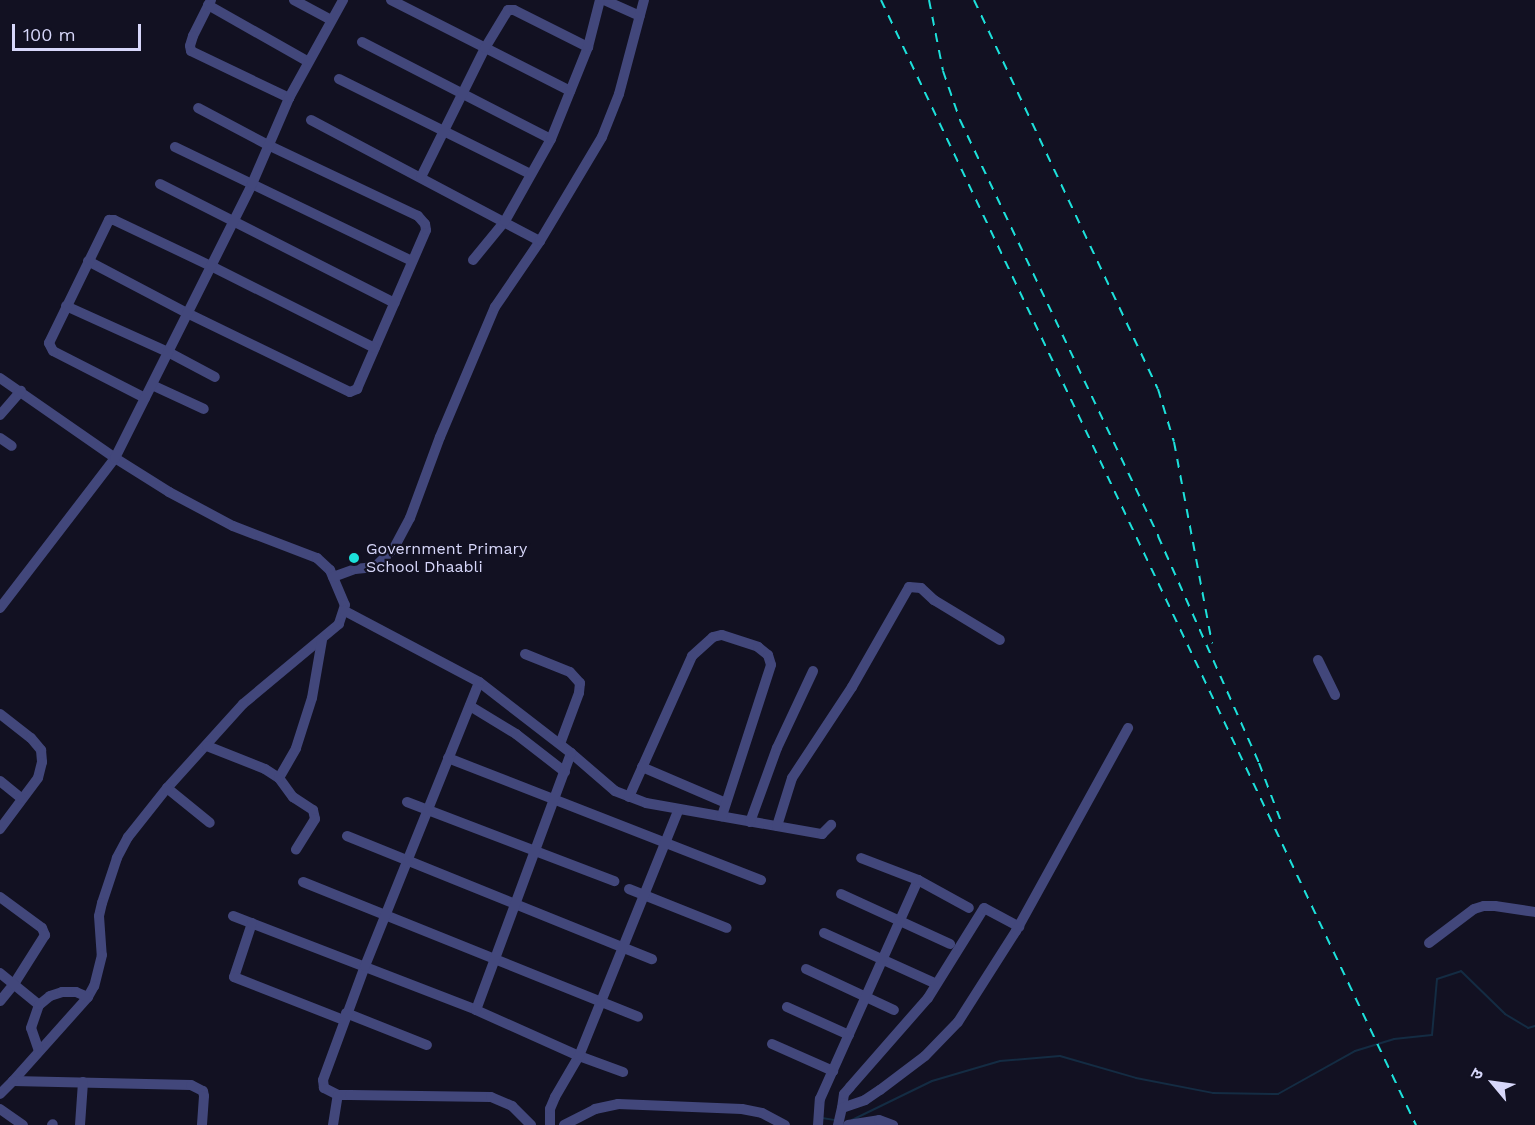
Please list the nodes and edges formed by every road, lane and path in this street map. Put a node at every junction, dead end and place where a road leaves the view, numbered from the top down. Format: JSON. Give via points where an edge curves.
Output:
{"nodes":[{"id":1,"x":294,"y":0,"type":"edge"},
{"id":2,"x":343,"y":0,"type":"edge"},
{"id":3,"x":391,"y":0,"type":"edge"},
{"id":4,"x":602,"y":0,"type":"edge"},
{"id":5,"x":644,"y":0,"type":"edge"},
{"id":6,"x":210,"y":3,"type":"edge"},
{"id":7,"x":640,"y":16,"type":"junction"},
{"id":8,"x":331,"y":20,"type":"junction"},
{"id":9,"x":362,"y":42,"type":"dead end"},
{"id":10,"x":588,"y":47,"type":"junction"},
{"id":11,"x":485,"y":48,"type":"junction"},
{"id":12,"x":307,"y":61,"type":"junction"},
{"id":13,"x":339,"y":79,"type":"dead end"},
{"id":14,"x":570,"y":92,"type":"junction"},
{"id":15,"x":463,"y":94,"type":"junction"},
{"id":16,"x":289,"y":98,"type":"junction"},
{"id":17,"x":198,"y":108,"type":"dead end"},
{"id":18,"x":311,"y":120,"type":"dead end"},
{"id":19,"x":443,"y":133,"type":"junction"},
{"id":20,"x":550,"y":139,"type":"junction"},
{"id":21,"x":268,"y":145,"type":"junction"},
{"id":22,"x":175,"y":147,"type":"dead end"},
{"id":23,"x":530,"y":174,"type":"junction"},
{"id":24,"x":421,"y":177,"type":"junction"},
{"id":25,"x":160,"y":184,"type":"dead end"},
{"id":26,"x":252,"y":184,"type":"junction"},
{"id":27,"x":505,"y":221,"type":"junction"},
{"id":28,"x":232,"y":222,"type":"junction"},
{"id":29,"x":540,"y":241,"type":"junction"},
{"id":30,"x":473,"y":260,"type":"dead end"},
{"id":31,"x":88,"y":261,"type":"junction"},
{"id":32,"x":412,"y":261,"type":"junction"},
{"id":33,"x":211,"y":266,"type":"junction"},
{"id":34,"x":395,"y":303,"type":"junction"},
{"id":35,"x":66,"y":306,"type":"junction"},
{"id":36,"x":187,"y":313,"type":"junction"},
{"id":37,"x":375,"y":348,"type":"junction"},
{"id":38,"x":168,"y":352,"type":"junction"},
{"id":39,"x":215,"y":377,"type":"dead end"},
{"id":40,"x":0,"y":378,"type":"edge"},
{"id":41,"x":152,"y":385,"type":"junction"},
{"id":42,"x":21,"y":391,"type":"junction"},
{"id":43,"x":145,"y":398,"type":"junction"},
{"id":44,"x":204,"y":409,"type":"dead end"},
{"id":45,"x":0,"y":415,"type":"edge"},
{"id":46,"x":0,"y":438,"type":"edge"},
{"id":47,"x":12,"y":446,"type":"dead end"},
{"id":48,"x":115,"y":458,"type":"junction"},
{"id":49,"x":333,"y":577,"type":"junction"},
{"id":50,"x":0,"y":608,"type":"edge"},
{"id":51,"x":345,"y":611,"type":"junction"},
{"id":52,"x":322,"y":640,"type":"junction"},
{"id":53,"x":1000,"y":640,"type":"dead end"},
{"id":54,"x":525,"y":654,"type":"dead end"},
{"id":55,"x":1318,"y":660,"type":"dead end"},
{"id":56,"x":813,"y":671,"type":"dead end"},
{"id":57,"x":479,"y":682,"type":"junction"},
{"id":58,"x":1335,"y":695,"type":"dead end"},
{"id":59,"x":470,"y":706,"type":"junction"},
{"id":60,"x":0,"y":714,"type":"edge"},
{"id":61,"x":1128,"y":728,"type":"dead end"},
{"id":62,"x":560,"y":744,"type":"junction"},
{"id":63,"x":207,"y":746,"type":"junction"},
{"id":64,"x":571,"y":753,"type":"junction"},
{"id":65,"x":448,"y":758,"type":"junction"},
{"id":66,"x":642,"y":767,"type":"junction"},
{"id":67,"x":565,"y":772,"type":"junction"},
{"id":68,"x":279,"y":778,"type":"junction"},
{"id":69,"x":0,"y":781,"type":"edge"},
{"id":70,"x":167,"y":788,"type":"junction"},
{"id":71,"x":628,"y":797,"type":"junction"},
{"id":72,"x":22,"y":799,"type":"junction"},
{"id":73,"x":556,"y":799,"type":"junction"},
{"id":74,"x":407,"y":802,"type":"dead end"},
{"id":75,"x":726,"y":803,"type":"junction"},
{"id":76,"x":679,"y":809,"type":"junction"},
{"id":77,"x":428,"y":811,"type":"junction"},
{"id":78,"x":722,"y":816,"type":"junction"},
{"id":79,"x":750,"y":822,"type":"junction"},
{"id":80,"x":210,"y":823,"type":"dead end"},
{"id":81,"x":831,"y":825,"type":"dead end"},
{"id":82,"x":777,"y":826,"type":"junction"},
{"id":83,"x":0,"y":829,"type":"edge"},
{"id":84,"x":347,"y":836,"type":"dead end"},
{"id":85,"x":667,"y":843,"type":"junction"},
{"id":86,"x":296,"y":850,"type":"dead end"},
{"id":87,"x":535,"y":851,"type":"junction"},
{"id":88,"x":861,"y":858,"type":"dead end"},
{"id":89,"x":408,"y":861,"type":"junction"},
{"id":90,"x":760,"y":880,"type":"dead end"},
{"id":91,"x":918,"y":880,"type":"junction"},
{"id":92,"x":614,"y":881,"type":"dead end"},
{"id":93,"x":303,"y":882,"type":"dead end"},
{"id":94,"x":629,"y":889,"type":"dead end"},
{"id":95,"x":841,"y":894,"type":"dead end"},
{"id":96,"x":645,"y":896,"type":"junction"},
{"id":97,"x":0,"y":897,"type":"edge"},
{"id":98,"x":516,"y":906,"type":"junction"},
{"id":99,"x":969,"y":908,"type":"dead end"},
{"id":100,"x":1535,"y":912,"type":"edge"},
{"id":101,"x":386,"y":915,"type":"junction"},
{"id":102,"x":233,"y":916,"type":"dead end"},
{"id":103,"x":899,"y":921,"type":"junction"},
{"id":104,"x":252,"y":923,"type":"junction"},
{"id":105,"x":1018,"y":927,"type":"junction"},
{"id":106,"x":727,"y":928,"type":"dead end"},
{"id":107,"x":824,"y":933,"type":"dead end"},
{"id":108,"x":1429,"y":943,"type":"dead end"},
{"id":109,"x":950,"y":944,"type":"dead end"},
{"id":110,"x":623,"y":949,"type":"junction"},
{"id":111,"x":652,"y":959,"type":"dead end"},
{"id":112,"x":495,"y":960,"type":"junction"},
{"id":113,"x":882,"y":961,"type":"junction"},
{"id":114,"x":365,"y":966,"type":"junction"},
{"id":115,"x":806,"y":969,"type":"dead end"},
{"id":116,"x":0,"y":973,"type":"edge"},
{"id":117,"x":932,"y":982,"type":"dead end"},
{"id":118,"x":14,"y":984,"type":"junction"},
{"id":119,"x":867,"y":996,"type":"junction"},
{"id":120,"x":88,"y":997,"type":"junction"},
{"id":121,"x":0,"y":1001,"type":"edge"},
{"id":122,"x":602,"y":1002,"type":"junction"},
{"id":123,"x":39,"y":1005,"type":"junction"},
{"id":124,"x":787,"y":1007,"type":"dead end"},
{"id":125,"x":477,"y":1010,"type":"junction"},
{"id":126,"x":894,"y":1010,"type":"dead end"},
{"id":127,"x":345,"y":1017,"type":"junction"},
{"id":128,"x":638,"y":1017,"type":"dead end"},
{"id":129,"x":849,"y":1035,"type":"junction"},
{"id":130,"x":772,"y":1044,"type":"dead end"},
{"id":131,"x":427,"y":1045,"type":"dead end"},
{"id":132,"x":39,"y":1051,"type":"junction"},
{"id":133,"x":579,"y":1056,"type":"junction"},
{"id":134,"x":833,"y":1071,"type":"junction"},
{"id":135,"x":623,"y":1072,"type":"dead end"},
{"id":136,"x":13,"y":1081,"type":"junction"},
{"id":137,"x":83,"y":1082,"type":"junction"},
{"id":138,"x":332,"y":1092,"type":"junction"},
{"id":139,"x":0,"y":1094,"type":"edge"},
{"id":140,"x":819,"y":1103,"type":"junction"},
{"id":141,"x":0,"y":1109,"type":"edge"},
{"id":142,"x":842,"y":1116,"type":"edge"},
{"id":143,"x":818,"y":1123,"type":"edge"},
{"id":144,"x":550,"y":1124,"type":"edge"},
{"id":145,"x":23,"y":1125,"type":"edge"},
{"id":146,"x":80,"y":1125,"type":"edge"},
{"id":147,"x":202,"y":1125,"type":"edge"},
{"id":148,"x":333,"y":1125,"type":"edge"},
{"id":149,"x":531,"y":1125,"type":"edge"},
{"id":150,"x":564,"y":1125,"type":"edge"},
{"id":151,"x":785,"y":1125,"type":"edge"},
{"id":152,"x":892,"y":1125,"type":"edge"}],
"edges":[{"from":1,"to":8,"type":"street"},
{"from":2,"to":8,"type":"street"},
{"from":3,"to":11,"type":"street"},
{"from":4,"to":7,"type":"street"},
{"from":4,"to":10,"type":"street"},
{"from":5,"to":7,"type":"street"},
{"from":6,"to":12,"type":"street"},
{"from":6,"to":16,"type":"street","via":[[193,36],[191,51]]},
{"from":7,"to":29,"type":"street","via":[[619,94],[602,136]]},
{"from":8,"to":12,"type":"street"},
{"from":9,"to":15,"type":"street"},
{"from":10,"to":11,"type":"street","via":[[507,10]]},
{"from":10,"to":14,"type":"street"},
{"from":11,"to":14,"type":"street"},
{"from":11,"to":15,"type":"street"},
{"from":12,"to":16,"type":"street"},
{"from":13,"to":19,"type":"street"},
{"from":14,"to":20,"type":"street"},
{"from":15,"to":19,"type":"street"},
{"from":15,"to":20,"type":"street"},
{"from":16,"to":21,"type":"street"},
{"from":17,"to":21,"type":"street"},
{"from":18,"to":24,"type":"street"},
{"from":19,"to":23,"type":"street"},
{"from":19,"to":24,"type":"street"},
{"from":20,"to":23,"type":"street"},
{"from":21,"to":26,"type":"street"},
{"from":21,"to":32,"type":"street","via":[[418,216],[426,230]]},
{"from":22,"to":26,"type":"street"},
{"from":23,"to":27,"type":"street"},
{"from":24,"to":27,"type":"street"},
{"from":25,"to":28,"type":"street"},
{"from":26,"to":28,"type":"street"},
{"from":26,"to":32,"type":"street"},
{"from":27,"to":29,"type":"street"},
{"from":27,"to":30,"type":"street"},
{"from":28,"to":33,"type":"street"},
{"from":28,"to":34,"type":"street"},
{"from":29,"to":49,"type":"street","via":[[495,307],[410,518],[394,548],[375,567]]},
{"from":31,"to":33,"type":"street","via":[[105,226],[114,220]]},
{"from":31,"to":35,"type":"street"},
{"from":31,"to":36,"type":"street"},
{"from":32,"to":34,"type":"street"},
{"from":33,"to":36,"type":"street"},
{"from":33,"to":37,"type":"street"},
{"from":34,"to":37,"type":"street"},
{"from":35,"to":38,"type":"street"},
{"from":35,"to":43,"type":"street","via":[[49,343],[53,351]]},
{"from":36,"to":37,"type":"street","via":[[350,392],[357,389]]},
{"from":36,"to":38,"type":"street"},
{"from":38,"to":39,"type":"street"},
{"from":38,"to":41,"type":"street"},
{"from":40,"to":42,"type":"street"},
{"from":41,"to":43,"type":"street"},
{"from":41,"to":44,"type":"street"},
{"from":42,"to":45,"type":"street"},
{"from":42,"to":48,"type":"street"},
{"from":43,"to":48,"type":"street"},
{"from":46,"to":47,"type":"street"},
{"from":48,"to":49,"type":"street","via":[[233,526],[312,555],[324,563]]},
{"from":48,"to":50,"type":"street"},
{"from":49,"to":51,"type":"street"},
{"from":51,"to":52,"type":"street","via":[[339,624]]},
{"from":51,"to":57,"type":"street"},
{"from":52,"to":63,"type":"street","via":[[273,676]]},
{"from":52,"to":68,"type":"street","via":[[312,698],[296,748]]},
{"from":53,"to":82,"type":"street","via":[[921,588],[909,587],[852,687],[792,778]]},
{"from":54,"to":62,"type":"street","via":[[570,672],[580,683]]},
{"from":55,"to":58,"type":"street"},
{"from":56,"to":79,"type":"street","via":[[777,748]]},
{"from":57,"to":59,"type":"street"},
{"from":57,"to":62,"type":"street"},
{"from":59,"to":65,"type":"street"},
{"from":59,"to":67,"type":"street","via":[[516,734]]},
{"from":60,"to":72,"type":"street","via":[[41,750],[38,778]]},
{"from":61,"to":105,"type":"street"},
{"from":62,"to":64,"type":"street"},
{"from":63,"to":68,"type":"street"},
{"from":63,"to":70,"type":"street"},
{"from":64,"to":67,"type":"street"},
{"from":64,"to":71,"type":"street","via":[[606,784]]},
{"from":65,"to":73,"type":"street"},
{"from":65,"to":77,"type":"street"},
{"from":66,"to":71,"type":"street"},
{"from":66,"to":75,"type":"street"},
{"from":66,"to":75,"type":"street","via":[[692,656],[702,644],[722,635],[758,647],[768,655],[771,665]]},
{"from":67,"to":73,"type":"street"},
{"from":68,"to":86,"type":"street","via":[[286,790],[315,814]]},
{"from":69,"to":72,"type":"street"},
{"from":70,"to":80,"type":"street"},
{"from":70,"to":120,"type":"street","via":[[128,837],[117,858],[101,909],[102,956]]},
{"from":71,"to":76,"type":"street"},
{"from":72,"to":83,"type":"street"},
{"from":73,"to":85,"type":"street"},
{"from":73,"to":87,"type":"street"},
{"from":74,"to":77,"type":"street"},
{"from":75,"to":78,"type":"street"},
{"from":76,"to":78,"type":"street"},
{"from":76,"to":85,"type":"street"},
{"from":77,"to":87,"type":"street"},
{"from":77,"to":89,"type":"street"},
{"from":78,"to":79,"type":"street"},
{"from":79,"to":82,"type":"street"},
{"from":81,"to":82,"type":"street","via":[[822,834]]},
{"from":84,"to":89,"type":"street"},
{"from":85,"to":90,"type":"street"},
{"from":85,"to":96,"type":"street"},
{"from":87,"to":92,"type":"street"},
{"from":87,"to":98,"type":"street"},
{"from":88,"to":91,"type":"street"},
{"from":89,"to":98,"type":"street"},
{"from":89,"to":101,"type":"street"},
{"from":91,"to":99,"type":"street"},
{"from":91,"to":103,"type":"street"},
{"from":93,"to":101,"type":"street"},
{"from":94,"to":96,"type":"street"},
{"from":95,"to":103,"type":"street"},
{"from":96,"to":106,"type":"street"},
{"from":96,"to":110,"type":"street"},
{"from":97,"to":118,"type":"street","via":[[45,933]]},
{"from":98,"to":110,"type":"street"},
{"from":98,"to":112,"type":"street"},
{"from":100,"to":108,"type":"street","via":[[1484,906],[1474,909]]},
{"from":101,"to":112,"type":"street"},
{"from":101,"to":114,"type":"street"},
{"from":102,"to":104,"type":"street"},
{"from":103,"to":109,"type":"street"},
{"from":103,"to":113,"type":"street"},
{"from":104,"to":114,"type":"street"},
{"from":104,"to":127,"type":"street","via":[[234,977]]},
{"from":105,"to":142,"type":"street","via":[[958,1022],[925,1056]]},
{"from":105,"to":142,"type":"street","via":[[984,908],[928,998],[850,1087]]},
{"from":107,"to":113,"type":"street"},
{"from":110,"to":111,"type":"street"},
{"from":110,"to":122,"type":"street"},
{"from":112,"to":122,"type":"street"},
{"from":112,"to":125,"type":"street"},
{"from":113,"to":117,"type":"street"},
{"from":113,"to":119,"type":"street"},
{"from":114,"to":125,"type":"street"},
{"from":114,"to":127,"type":"street"},
{"from":115,"to":119,"type":"street"},
{"from":116,"to":118,"type":"street"},
{"from":118,"to":121,"type":"street"},
{"from":118,"to":123,"type":"street"},
{"from":119,"to":126,"type":"street"},
{"from":119,"to":129,"type":"street"},
{"from":120,"to":123,"type":"street","via":[[62,992]]},
{"from":120,"to":132,"type":"street"},
{"from":122,"to":128,"type":"street"},
{"from":122,"to":133,"type":"street"},
{"from":123,"to":132,"type":"street","via":[[31,1028]]},
{"from":124,"to":129,"type":"street"},
{"from":125,"to":133,"type":"street"},
{"from":127,"to":131,"type":"street"},
{"from":127,"to":138,"type":"street","via":[[323,1080]]},
{"from":129,"to":134,"type":"street"},
{"from":130,"to":134,"type":"street"},
{"from":132,"to":136,"type":"street"},
{"from":133,"to":135,"type":"street"},
{"from":133,"to":144,"type":"street","via":[[550,1109]]},
{"from":134,"to":140,"type":"street"},
{"from":136,"to":137,"type":"street"},
{"from":136,"to":139,"type":"street"},
{"from":137,"to":146,"type":"street"},
{"from":137,"to":147,"type":"street","via":[[197,1087],[204,1096]]},
{"from":138,"to":148,"type":"street"},
{"from":138,"to":149,"type":"street","via":[[491,1097],[512,1106]]},
{"from":140,"to":142,"type":"street"},
{"from":140,"to":143,"type":"street"},
{"from":141,"to":145,"type":"street"},
{"from":142,"to":152,"type":"street"},
{"from":150,"to":151,"type":"street","via":[[595,1109],[618,1104],[742,1109],[762,1113]]}]}
